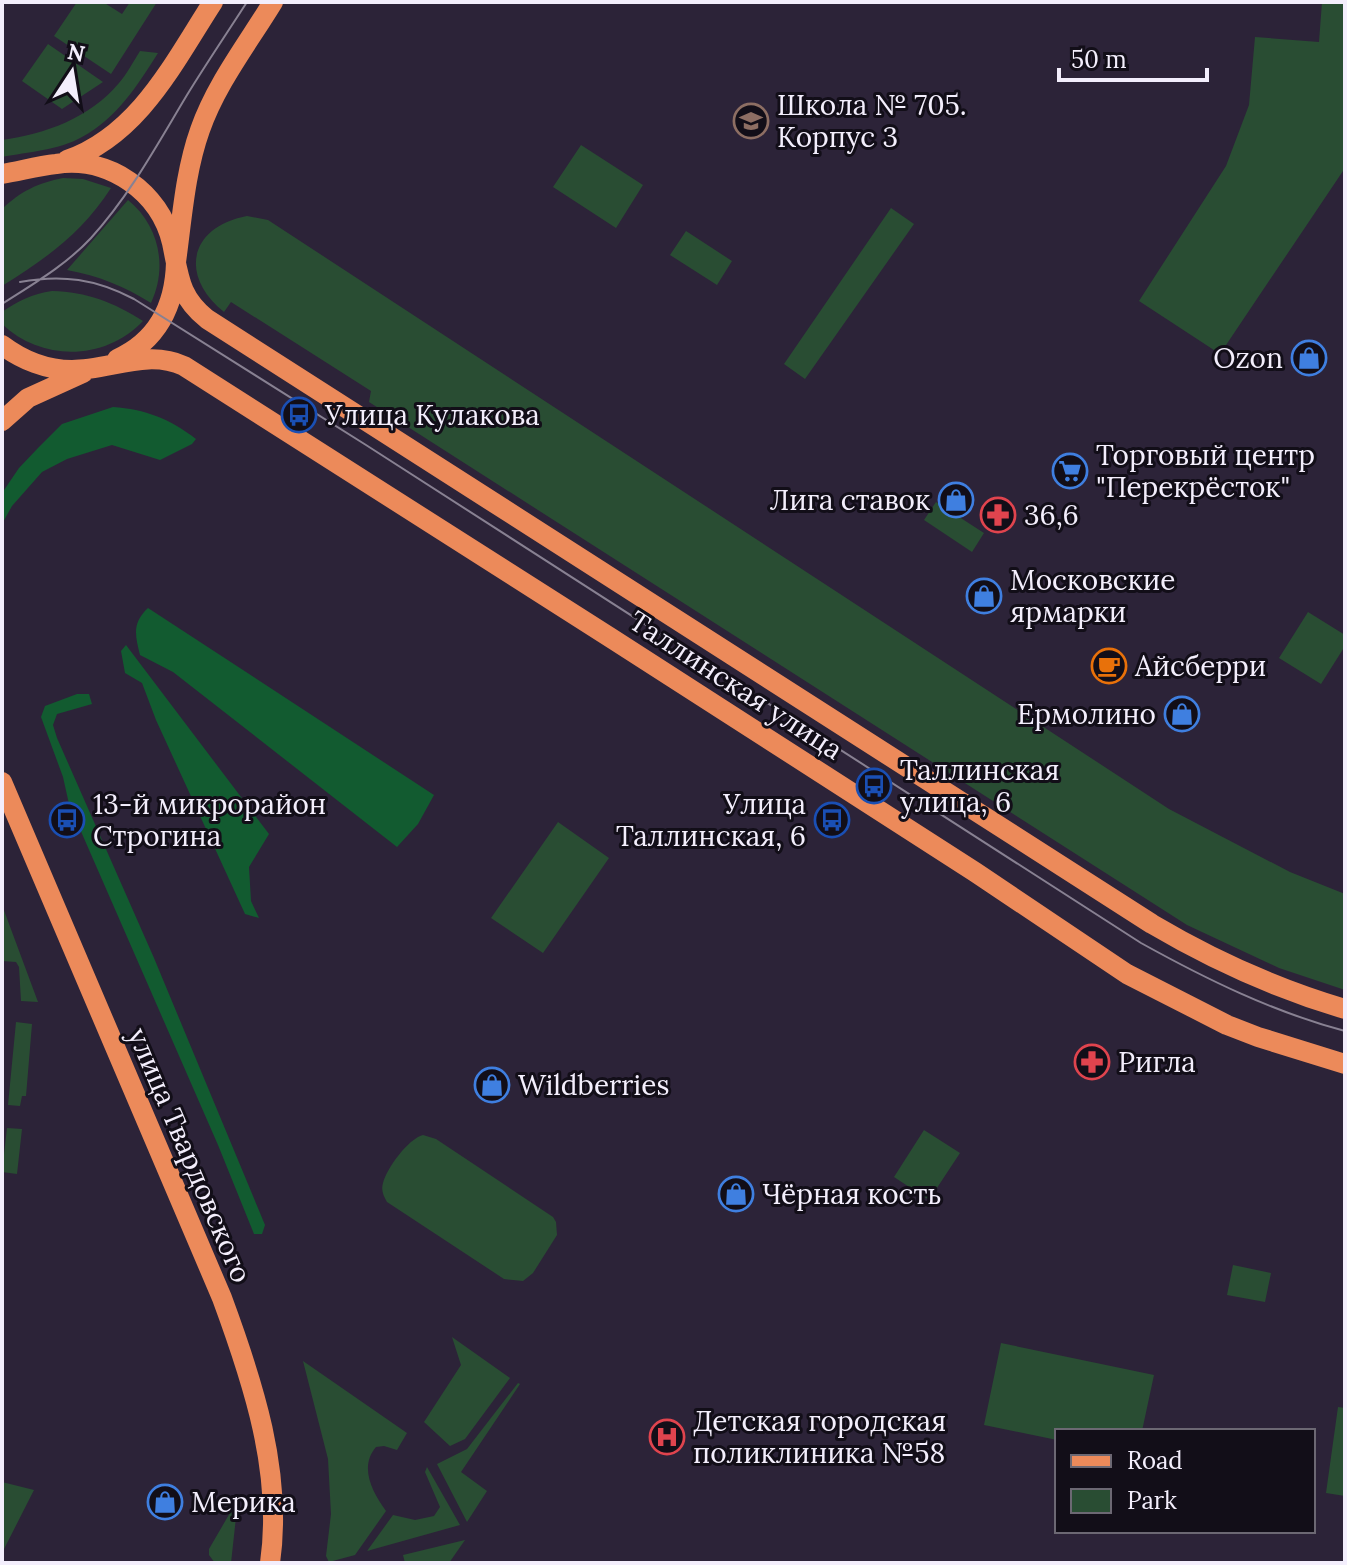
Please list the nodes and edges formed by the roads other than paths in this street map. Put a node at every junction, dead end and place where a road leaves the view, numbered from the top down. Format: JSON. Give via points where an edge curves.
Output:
{"nodes":[{"id":1,"x":213,"y":2,"type":"edge"},
{"id":2,"x":273,"y":2,"type":"edge"},
{"id":3,"x":56,"y":164,"type":"junction"},
{"id":4,"x":31,"y":170,"type":"junction"},
{"id":5,"x":2,"y":174,"type":"edge"},
{"id":6,"x":2,"y":188,"type":"edge"},
{"id":7,"x":176,"y":262,"type":"junction"},
{"id":8,"x":2,"y":345,"type":"edge"},
{"id":9,"x":101,"y":366,"type":"junction"},
{"id":10,"x":2,"y":421,"type":"edge"},
{"id":11,"x":2,"y":782,"type":"edge"},
{"id":12,"x":1345,"y":1009,"type":"edge"},
{"id":13,"x":1345,"y":1064,"type":"edge"},
{"id":14,"x":270,"y":1563,"type":"edge"}],
"edges":[{"from":1,"to":3,"type":"main road","via":[[165,78],[124,126],[99,146]]},
{"from":2,"to":7,"type":"main road","via":[[201,127]]},
{"from":3,"to":4,"type":"main road","name":"Таллинская улица"},
{"from":3,"to":7,"type":"main road","name":"Таллинская улица","via":[[92,165],[128,180],[160,212]]},
{"from":4,"to":5,"type":"main road","name":"Таллинская улица"},
{"from":4,"to":6,"type":"main road","name":"Таллинская улица"},
{"from":7,"to":9,"type":"main road","name":"Таллинская улица","via":[[169,306],[154,334],[135,351]]},
{"from":7,"to":12,"type":"main road","name":"Таллинская улица","via":[[186,297],[207,319],[1152,924],[1236,969]]},
{"from":8,"to":9,"type":"main road","name":"Таллинская улица","via":[[51,368]]},
{"from":9,"to":10,"type":"main road","via":[[28,398]]},
{"from":9,"to":13,"type":"main road","name":"Таллинская улица","via":[[153,359],[184,366],[1127,974],[1227,1025]]},
{"from":11,"to":14,"type":"main road","name":"улица Твардовского","via":[[242,1355],[271,1476],[275,1519]]}]}
